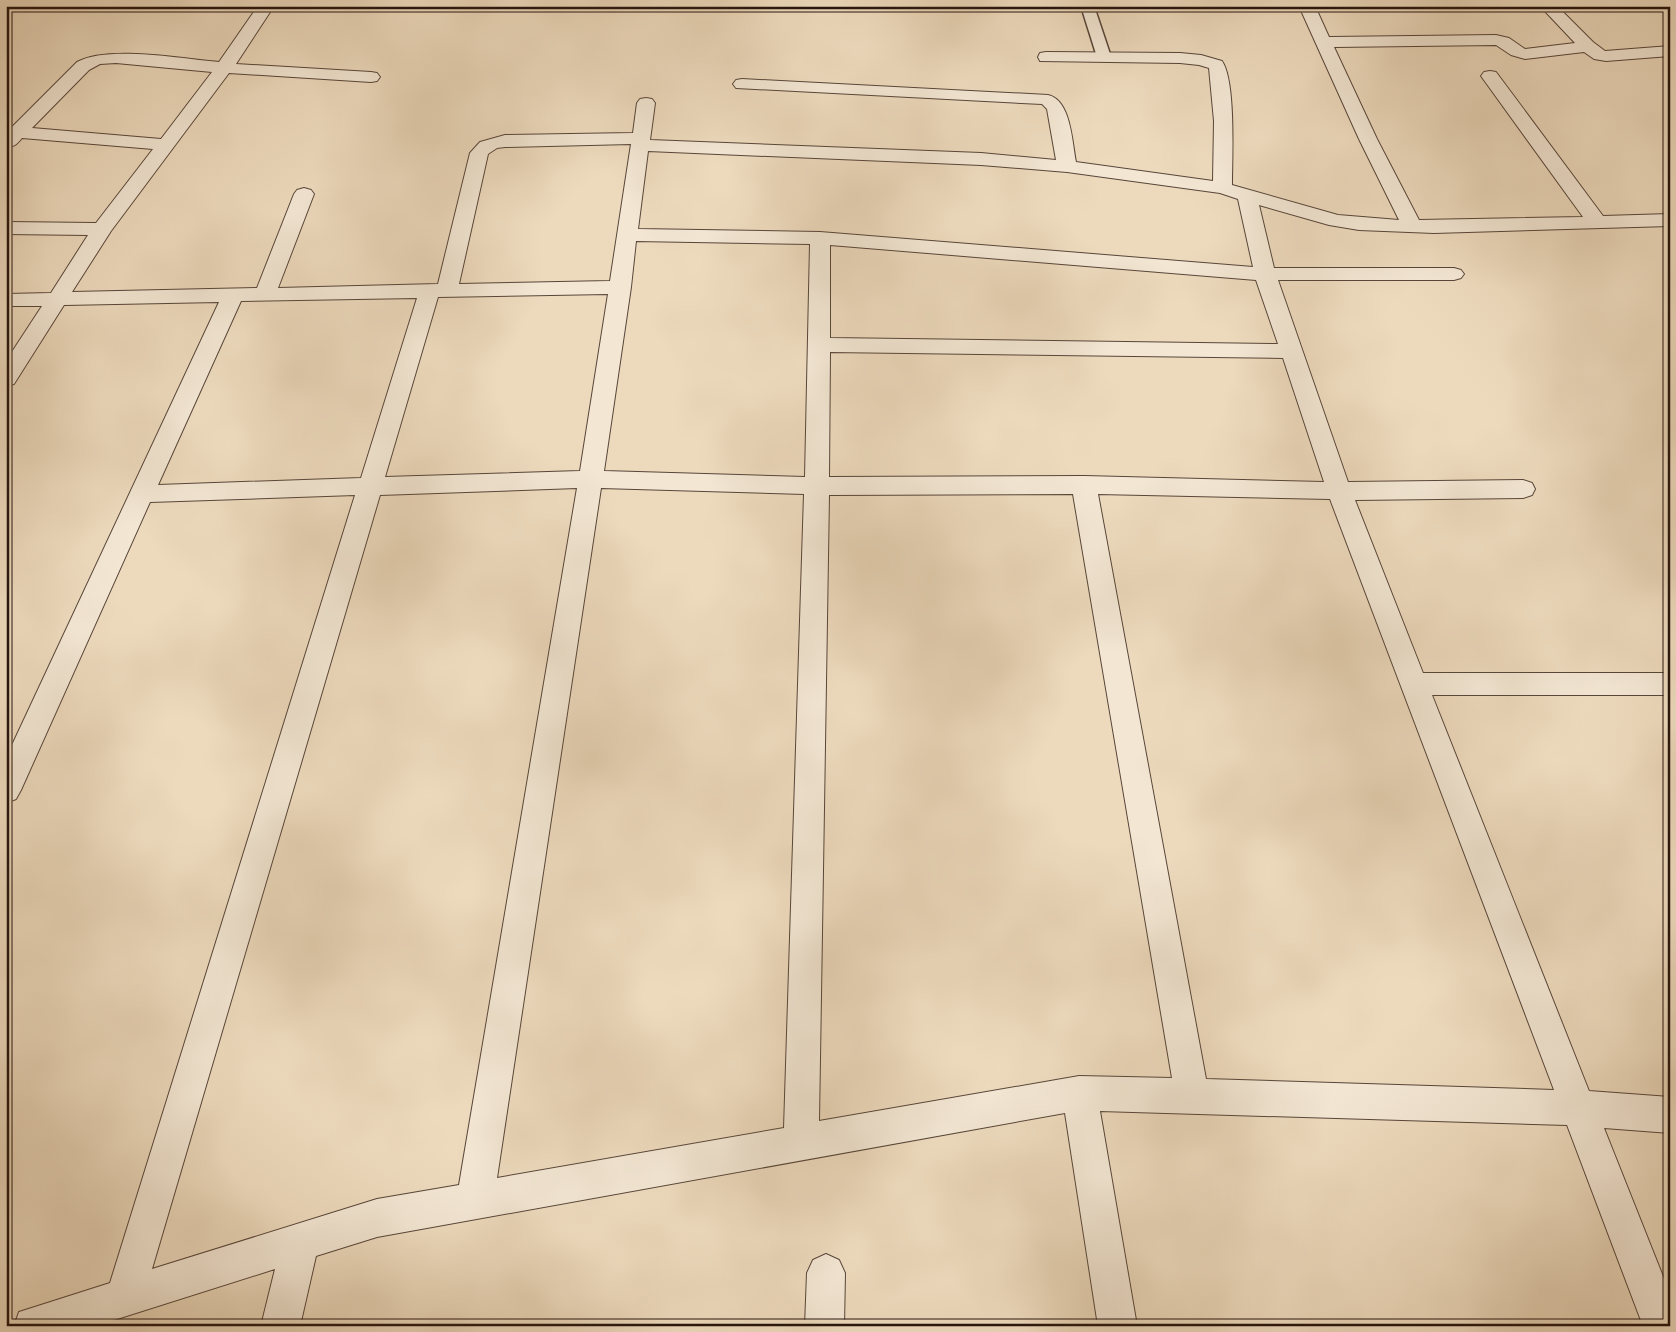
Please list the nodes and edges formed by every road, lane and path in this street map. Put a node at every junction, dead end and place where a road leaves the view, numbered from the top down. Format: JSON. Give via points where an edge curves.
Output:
{"nodes":[{"id":1,"x":266,"y":6,"type":"edge"},
{"id":2,"x":1087,"y":6,"type":"edge"},
{"id":3,"x":1307,"y":6,"type":"edge"},
{"id":4,"x":1548,"y":6,"type":"edge"},
{"id":5,"x":1323,"y":42,"type":"junction"},
{"id":6,"x":1587,"y":46,"type":"junction"},
{"id":7,"x":1670,"y":51,"type":"edge"},
{"id":8,"x":1046,"y":56,"type":"dead end"},
{"id":9,"x":1104,"y":57,"type":"junction"},
{"id":10,"x":224,"y":68,"type":"junction"},
{"id":11,"x":1490,"y":76,"type":"dead end"},
{"id":12,"x":371,"y":77,"type":"dead end"},
{"id":13,"x":742,"y":84,"type":"dead end"},
{"id":14,"x":646,"y":103,"type":"dead end"},
{"id":15,"x":12,"y":138,"type":"edge"},
{"id":16,"x":640,"y":141,"type":"junction"},
{"id":17,"x":166,"y":145,"type":"junction"},
{"id":18,"x":1067,"y":166,"type":"junction"},
{"id":19,"x":1235,"y":191,"type":"junction"},
{"id":20,"x":304,"y":194,"type":"dead end"},
{"id":21,"x":1670,"y":220,"type":"edge"},
{"id":22,"x":1597,"y":222,"type":"junction"},
{"id":23,"x":1412,"y":226,"type":"junction"},
{"id":24,"x":6,"y":228,"type":"edge"},
{"id":25,"x":102,"y":229,"type":"junction"},
{"id":26,"x":628,"y":235,"type":"junction"},
{"id":27,"x":820,"y":238,"type":"junction"},
{"id":28,"x":1266,"y":274,"type":"junction"},
{"id":29,"x":1454,"y":274,"type":"dead end"},
{"id":30,"x":621,"y":287,"type":"junction"},
{"id":31,"x":438,"y":292,"type":"junction"},
{"id":32,"x":265,"y":294,"type":"junction"},
{"id":33,"x":233,"y":295,"type":"junction"},
{"id":34,"x":6,"y":300,"type":"edge"},
{"id":35,"x":58,"y":300,"type":"junction"},
{"id":36,"x":819,"y":345,"type":"junction"},
{"id":37,"x":1291,"y":351,"type":"junction"},
{"id":38,"x":6,"y":379,"type":"edge"},
{"id":39,"x":591,"y":479,"type":"junction"},
{"id":40,"x":1084,"y":485,"type":"junction"},
{"id":41,"x":817,"y":486,"type":"junction"},
{"id":42,"x":371,"y":487,"type":"junction"},
{"id":43,"x":1523,"y":489,"type":"dead end"},
{"id":44,"x":1339,"y":491,"type":"junction"},
{"id":45,"x":141,"y":494,"type":"junction"},
{"id":46,"x":1414,"y":684,"type":"junction"},
{"id":47,"x":1670,"y":684,"type":"edge"},
{"id":48,"x":6,"y":790,"type":"edge"},
{"id":49,"x":1079,"y":1093,"type":"junction"},
{"id":50,"x":1192,"y":1096,"type":"junction"},
{"id":51,"x":1579,"y":1108,"type":"junction"},
{"id":52,"x":1670,"y":1115,"type":"edge"},
{"id":53,"x":801,"y":1143,"type":"junction"},
{"id":54,"x":475,"y":1200,"type":"junction"},
{"id":55,"x":301,"y":1241,"type":"junction"},
{"id":56,"x":826,"y":1273,"type":"dead end"},
{"id":57,"x":125,"y":1296,"type":"junction"},
{"id":58,"x":33,"y":1326,"type":"edge"},
{"id":59,"x":280,"y":1326,"type":"edge"},
{"id":60,"x":824,"y":1326,"type":"edge"},
{"id":61,"x":1118,"y":1326,"type":"edge"},
{"id":62,"x":1663,"y":1326,"type":"edge"}],
"edges":[{"from":1,"to":10,"type":"street"},
{"from":2,"to":9,"type":"lane"},
{"from":3,"to":5,"type":"street"},
{"from":4,"to":6,"type":"street"},
{"from":5,"to":6,"type":"street","via":[[1496,40],[1525,54]]},
{"from":5,"to":23,"type":"street"},
{"from":6,"to":7,"type":"street","via":[[1606,56]]},
{"from":8,"to":9,"type":"street"},
{"from":9,"to":19,"type":"street","via":[[1180,58],[1216,65]]},
{"from":10,"to":12,"type":"street"},
{"from":10,"to":15,"type":"street","via":[[116,58],[92,61],[83,66]]},
{"from":10,"to":17,"type":"street"},
{"from":11,"to":22,"type":"street"},
{"from":13,"to":18,"type":"street","via":[[1048,100],[1056,108]]},
{"from":14,"to":16,"type":"street"},
{"from":15,"to":17,"type":"street"},
{"from":16,"to":18,"type":"street"},
{"from":16,"to":26,"type":"street"},
{"from":16,"to":31,"type":"street","via":[[505,141],[483,148]]},
{"from":17,"to":25,"type":"street"},
{"from":18,"to":19,"type":"street"},
{"from":19,"to":23,"type":"street","via":[[1336,221]]},
{"from":19,"to":28,"type":"street"},
{"from":20,"to":32,"type":"street"},
{"from":21,"to":22,"type":"street"},
{"from":22,"to":23,"type":"street"},
{"from":24,"to":25,"type":"street"},
{"from":25,"to":35,"type":"street"},
{"from":26,"to":27,"type":"street"},
{"from":26,"to":30,"type":"street"},
{"from":27,"to":28,"type":"street"},
{"from":27,"to":36,"type":"street"},
{"from":28,"to":29,"type":"street"},
{"from":28,"to":37,"type":"street"},
{"from":30,"to":31,"type":"street"},
{"from":30,"to":39,"type":"street"},
{"from":31,"to":32,"type":"street"},
{"from":31,"to":42,"type":"street"},
{"from":32,"to":33,"type":"street"},
{"from":33,"to":35,"type":"street"},
{"from":33,"to":45,"type":"street"},
{"from":34,"to":35,"type":"street"},
{"from":35,"to":38,"type":"street"},
{"from":36,"to":37,"type":"street"},
{"from":36,"to":41,"type":"street"},
{"from":37,"to":44,"type":"street"},
{"from":39,"to":41,"type":"street"},
{"from":39,"to":42,"type":"street"},
{"from":39,"to":54,"type":"street"},
{"from":40,"to":41,"type":"street"},
{"from":40,"to":44,"type":"street"},
{"from":40,"to":50,"type":"street"},
{"from":41,"to":53,"type":"street"},
{"from":42,"to":45,"type":"street"},
{"from":42,"to":57,"type":"street"},
{"from":43,"to":44,"type":"street"},
{"from":44,"to":46,"type":"street"},
{"from":45,"to":48,"type":"street"},
{"from":46,"to":47,"type":"street"},
{"from":46,"to":51,"type":"street"},
{"from":49,"to":50,"type":"street"},
{"from":49,"to":53,"type":"street"},
{"from":49,"to":61,"type":"street"},
{"from":50,"to":51,"type":"street"},
{"from":51,"to":52,"type":"street"},
{"from":51,"to":62,"type":"street"},
{"from":53,"to":54,"type":"street"},
{"from":54,"to":55,"type":"street","via":[[377,1218]]},
{"from":55,"to":57,"type":"street"},
{"from":55,"to":59,"type":"street"},
{"from":56,"to":60,"type":"street"},
{"from":57,"to":58,"type":"street"}]}
